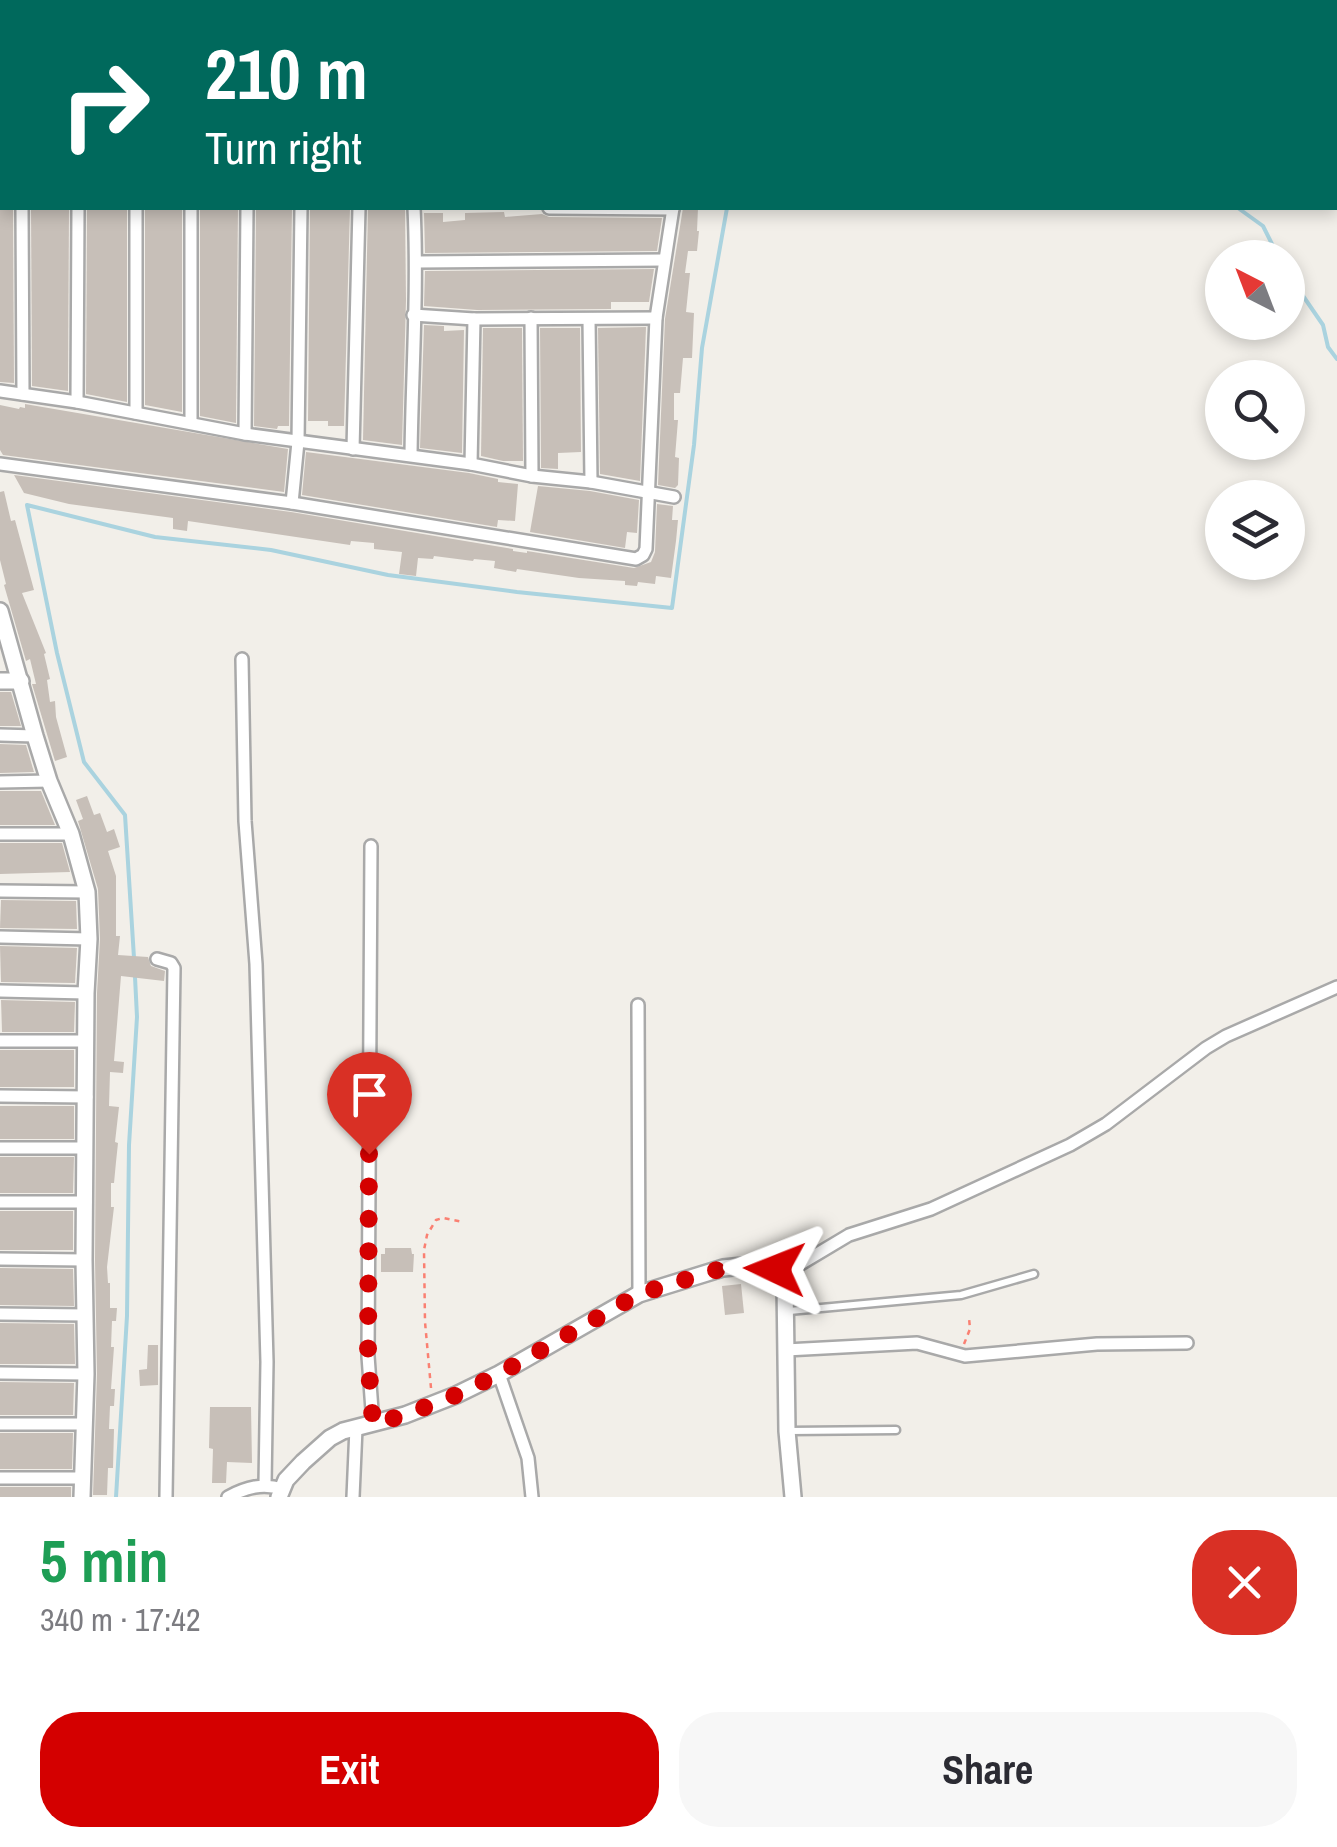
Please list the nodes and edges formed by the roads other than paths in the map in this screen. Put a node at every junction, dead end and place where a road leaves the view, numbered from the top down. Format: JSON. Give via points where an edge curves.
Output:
{"nodes":[{"id":1,"x":22,"y":210,"type":"edge"},
{"id":2,"x":78,"y":210,"type":"edge"},
{"id":3,"x":136,"y":210,"type":"edge"},
{"id":4,"x":191,"y":210,"type":"edge"},
{"id":5,"x":246,"y":210,"type":"edge"},
{"id":6,"x":301,"y":210,"type":"edge"},
{"id":7,"x":358,"y":210,"type":"edge"},
{"id":8,"x":414,"y":210,"type":"edge"},
{"id":9,"x":673,"y":210,"type":"edge"},
{"id":10,"x":664,"y":260,"type":"junction"},
{"id":11,"x":417,"y":262,"type":"junction"},
{"id":12,"x":413,"y":315,"type":"junction"},
{"id":13,"x":531,"y":318,"type":"junction"},
{"id":14,"x":656,"y":318,"type":"junction"},
{"id":15,"x":474,"y":319,"type":"junction"},
{"id":16,"x":590,"y":319,"type":"junction"},
{"id":17,"x":0,"y":390,"type":"edge"},
{"id":18,"x":23,"y":394,"type":"junction"},
{"id":19,"x":77,"y":402,"type":"junction"},
{"id":20,"x":136,"y":413,"type":"junction"},
{"id":21,"x":191,"y":423,"type":"junction"},
{"id":22,"x":245,"y":434,"type":"junction"},
{"id":23,"x":298,"y":442,"type":"junction"},
{"id":24,"x":354,"y":449,"type":"junction"},
{"id":25,"x":411,"y":456,"type":"junction"},
{"id":26,"x":0,"y":464,"type":"edge"},
{"id":27,"x":471,"y":464,"type":"junction"},
{"id":28,"x":532,"y":476,"type":"junction"},
{"id":29,"x":590,"y":482,"type":"junction"},
{"id":30,"x":647,"y":493,"type":"junction"},
{"id":31,"x":674,"y":497,"type":"dead end"},
{"id":32,"x":292,"y":503,"type":"junction"},
{"id":33,"x":1,"y":617,"type":"edge"},
{"id":34,"x":242,"y":659,"type":"dead end"},
{"id":35,"x":0,"y":680,"type":"edge"},
{"id":36,"x":21,"y":680,"type":"junction"},
{"id":37,"x":0,"y":735,"type":"edge"},
{"id":38,"x":35,"y":736,"type":"junction"},
{"id":39,"x":50,"y":781,"type":"junction"},
{"id":40,"x":0,"y":782,"type":"edge"},
{"id":41,"x":0,"y":834,"type":"edge"},
{"id":42,"x":71,"y":834,"type":"junction"},
{"id":43,"x":371,"y":846,"type":"dead end"},
{"id":44,"x":0,"y":891,"type":"edge"},
{"id":45,"x":88,"y":892,"type":"junction"},
{"id":46,"x":0,"y":937,"type":"edge"},
{"id":47,"x":90,"y":939,"type":"junction"},
{"id":48,"x":157,"y":959,"type":"dead end"},
{"id":49,"x":1337,"y":987,"type":"edge"},
{"id":50,"x":0,"y":991,"type":"edge"},
{"id":51,"x":86,"y":993,"type":"junction"},
{"id":52,"x":638,"y":1006,"type":"dead end"},
{"id":53,"x":86,"y":1041,"type":"junction"},
{"id":54,"x":0,"y":1042,"type":"edge"},
{"id":55,"x":0,"y":1096,"type":"edge"},
{"id":56,"x":87,"y":1096,"type":"junction"},
{"id":57,"x":0,"y":1148,"type":"edge"},
{"id":58,"x":84,"y":1148,"type":"junction"},
{"id":59,"x":0,"y":1202,"type":"edge"},
{"id":60,"x":86,"y":1202,"type":"junction"},
{"id":61,"x":0,"y":1259,"type":"edge"},
{"id":62,"x":84,"y":1260,"type":"junction"},
{"id":63,"x":1034,"y":1274,"type":"dead end"},
{"id":64,"x":782,"y":1276,"type":"junction"},
{"id":65,"x":639,"y":1294,"type":"junction"},
{"id":66,"x":785,"y":1311,"type":"junction"},
{"id":67,"x":0,"y":1314,"type":"edge"},
{"id":68,"x":85,"y":1315,"type":"junction"},
{"id":69,"x":1187,"y":1343,"type":"dead end"},
{"id":70,"x":786,"y":1350,"type":"junction"},
{"id":71,"x":0,"y":1373,"type":"edge"},
{"id":72,"x":86,"y":1374,"type":"junction"},
{"id":73,"x":499,"y":1374,"type":"junction"},
{"id":74,"x":0,"y":1424,"type":"edge"},
{"id":75,"x":85,"y":1424,"type":"junction"},
{"id":76,"x":373,"y":1424,"type":"junction"},
{"id":77,"x":356,"y":1428,"type":"junction"},
{"id":78,"x":896,"y":1430,"type":"dead end"},
{"id":79,"x":787,"y":1431,"type":"junction"},
{"id":80,"x":0,"y":1478,"type":"edge"},
{"id":81,"x":82,"y":1478,"type":"junction"},
{"id":82,"x":266,"y":1484,"type":"junction"},
{"id":83,"x":281,"y":1493,"type":"edge"},
{"id":84,"x":82,"y":1497,"type":"edge"},
{"id":85,"x":166,"y":1497,"type":"edge"},
{"id":86,"x":228,"y":1497,"type":"edge"},
{"id":87,"x":353,"y":1497,"type":"edge"},
{"id":88,"x":532,"y":1497,"type":"edge"},
{"id":89,"x":793,"y":1497,"type":"edge"}],
"edges":[{"from":1,"to":18,"type":"street"},
{"from":2,"to":19,"type":"street"},
{"from":3,"to":20,"type":"street"},
{"from":4,"to":21,"type":"street"},
{"from":5,"to":22,"type":"street"},
{"from":6,"to":23,"type":"street"},
{"from":7,"to":24,"type":"street"},
{"from":8,"to":11,"type":"street"},
{"from":9,"to":10,"type":"street"},
{"from":10,"to":11,"type":"street"},
{"from":10,"to":14,"type":"street"},
{"from":11,"to":12,"type":"street"},
{"from":12,"to":15,"type":"street"},
{"from":12,"to":25,"type":"street"},
{"from":13,"to":15,"type":"street"},
{"from":13,"to":16,"type":"street"},
{"from":13,"to":28,"type":"street"},
{"from":14,"to":16,"type":"street"},
{"from":14,"to":30,"type":"street"},
{"from":15,"to":27,"type":"street"},
{"from":16,"to":29,"type":"street"},
{"from":17,"to":18,"type":"street"},
{"from":18,"to":19,"type":"street"},
{"from":19,"to":20,"type":"street"},
{"from":20,"to":21,"type":"street"},
{"from":21,"to":22,"type":"street"},
{"from":22,"to":23,"type":"street"},
{"from":23,"to":24,"type":"street"},
{"from":23,"to":32,"type":"street"},
{"from":24,"to":25,"type":"street"},
{"from":25,"to":27,"type":"street"},
{"from":26,"to":32,"type":"street"},
{"from":27,"to":28,"type":"street"},
{"from":28,"to":29,"type":"street"},
{"from":29,"to":30,"type":"street"},
{"from":30,"to":31,"type":"street"},
{"from":30,"to":32,"type":"street","via":[[646,548],[636,558]]},
{"from":33,"to":36,"type":"street"},
{"from":34,"to":82,"type":"street","via":[[256,964]]},
{"from":35,"to":36,"type":"street"},
{"from":36,"to":38,"type":"street"},
{"from":37,"to":38,"type":"street"},
{"from":38,"to":39,"type":"street"},
{"from":39,"to":40,"type":"street"},
{"from":39,"to":42,"type":"street"},
{"from":41,"to":42,"type":"street"},
{"from":42,"to":45,"type":"street"},
{"from":43,"to":76,"type":"street"},
{"from":44,"to":45,"type":"street"},
{"from":45,"to":47,"type":"street"},
{"from":46,"to":47,"type":"street"},
{"from":47,"to":51,"type":"street"},
{"from":48,"to":85,"type":"street","via":[[174,968]]},
{"from":49,"to":64,"type":"street","via":[[1226,1036],[1070,1145],[932,1209],[849,1235]]},
{"from":50,"to":51,"type":"street"},
{"from":51,"to":53,"type":"street"},
{"from":52,"to":65,"type":"street"},
{"from":53,"to":54,"type":"street"},
{"from":53,"to":56,"type":"street"},
{"from":55,"to":56,"type":"street"},
{"from":56,"to":58,"type":"street"},
{"from":57,"to":58,"type":"street"},
{"from":58,"to":60,"type":"street"},
{"from":59,"to":60,"type":"street"},
{"from":60,"to":62,"type":"street"},
{"from":61,"to":62,"type":"street"},
{"from":62,"to":68,"type":"street"},
{"from":63,"to":66,"type":"lane","via":[[960,1295]]},
{"from":64,"to":65,"type":"street","via":[[765,1266],[737,1266]]},
{"from":64,"to":66,"type":"street"},
{"from":65,"to":73,"type":"street"},
{"from":66,"to":70,"type":"street"},
{"from":67,"to":68,"type":"street"},
{"from":68,"to":72,"type":"street"},
{"from":69,"to":70,"type":"street","via":[[961,1356],[917,1343]]},
{"from":70,"to":79,"type":"street"},
{"from":71,"to":72,"type":"street"},
{"from":72,"to":75,"type":"street"},
{"from":73,"to":76,"type":"street"},
{"from":73,"to":88,"type":"street","via":[[528,1458]]},
{"from":74,"to":75,"type":"street"},
{"from":75,"to":81,"type":"street"},
{"from":76,"to":77,"type":"street"},
{"from":77,"to":83,"type":"street","via":[[318,1448]]},
{"from":77,"to":87,"type":"street"},
{"from":78,"to":79,"type":"lane"},
{"from":79,"to":89,"type":"street"},
{"from":80,"to":81,"type":"street"},
{"from":81,"to":84,"type":"street"},
{"from":82,"to":83,"type":"street"},
{"from":82,"to":86,"type":"street"}]}
